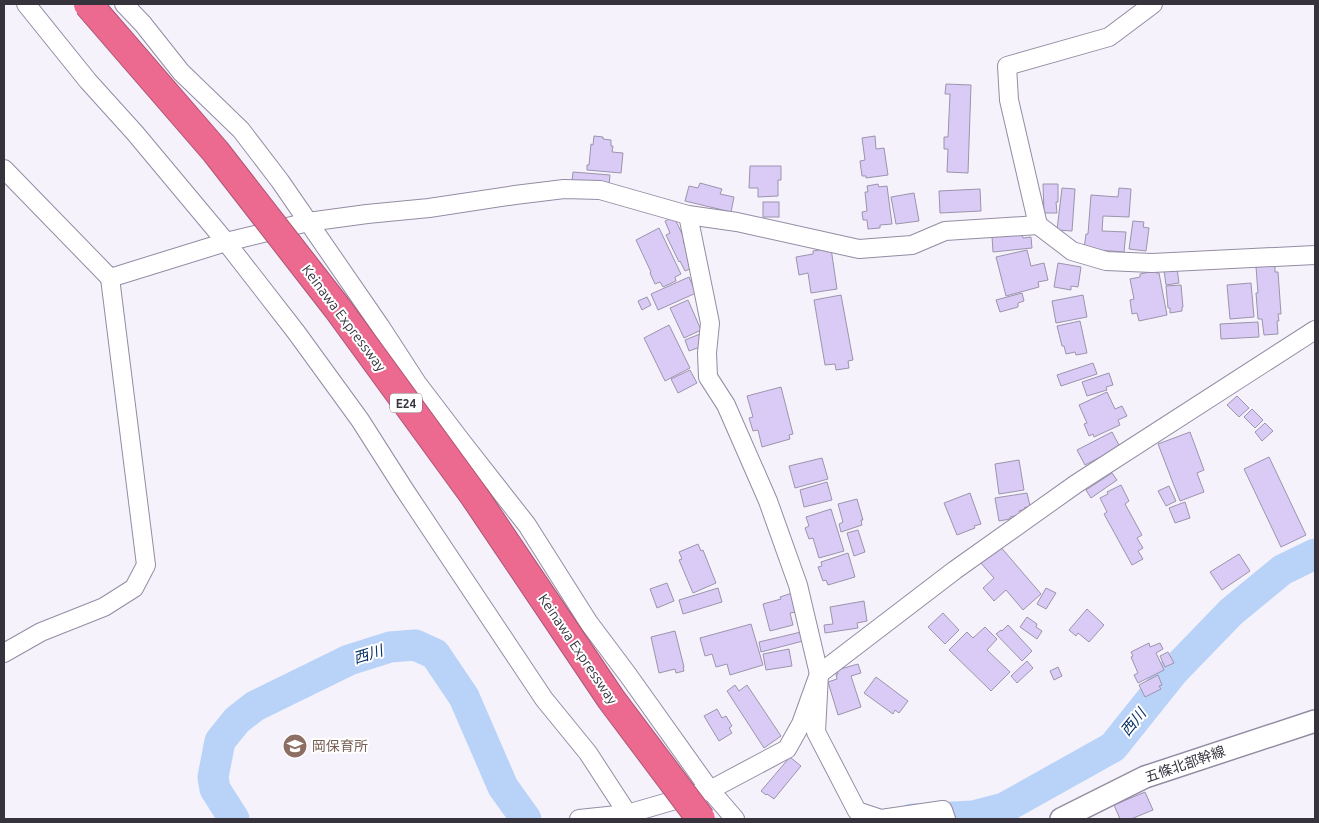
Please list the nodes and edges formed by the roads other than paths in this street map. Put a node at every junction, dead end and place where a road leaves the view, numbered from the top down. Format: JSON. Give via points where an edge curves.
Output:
{"nodes":[{"id":1,"x":26,"y":4,"type":"edge"},
{"id":2,"x":88,"y":4,"type":"edge"},
{"id":3,"x":124,"y":4,"type":"edge"},
{"id":4,"x":1153,"y":4,"type":"edge"},
{"id":5,"x":4,"y":169,"type":"edge"},
{"id":6,"x":688,"y":215,"type":"junction"},
{"id":7,"x":308,"y":222,"type":"junction"},
{"id":8,"x":1038,"y":225,"type":"junction"},
{"id":9,"x":226,"y":242,"type":"junction"},
{"id":10,"x":1315,"y":256,"type":"edge"},
{"id":11,"x":110,"y":278,"type":"junction"},
{"id":12,"x":1315,"y":330,"type":"edge"},
{"id":13,"x":4,"y":653,"type":"edge"},
{"id":14,"x":819,"y":674,"type":"junction"},
{"id":15,"x":1315,"y":721,"type":"edge"},
{"id":16,"x":710,"y":790,"type":"junction"},
{"id":17,"x":629,"y":817,"type":"edge"},
{"id":18,"x":579,"y":819,"type":"edge"},
{"id":19,"x":701,"y":819,"type":"edge"},
{"id":20,"x":735,"y":819,"type":"edge"},
{"id":21,"x":946,"y":819,"type":"edge"},
{"id":22,"x":1061,"y":819,"type":"edge"}],
"edges":[{"from":1,"to":9,"type":"street"},
{"from":2,"to":19,"type":"highway","name":"Keinawa Expressway","number":"E24","bridge":true,"via":[[216,152],[338,309],[475,497],[611,699]]},
{"from":3,"to":7,"type":"street","via":[[181,72],[241,130]]},
{"from":4,"to":8,"type":"street","via":[[1109,37],[1006,66],[1009,100]]},
{"from":5,"to":11,"type":"street"},
{"from":6,"to":7,"type":"street","via":[[600,190],[564,189]]},
{"from":6,"to":8,"type":"street","via":[[737,222],[859,249],[912,244],[945,232]]},
{"from":6,"to":14,"type":"street","via":[[710,323],[708,377],[726,405],[768,501],[798,585]]},
{"from":7,"to":9,"type":"street"},
{"from":7,"to":16,"type":"street","via":[[417,383],[528,525],[588,623]]},
{"from":8,"to":10,"type":"street","via":[[1072,251],[1106,261],[1152,263]]},
{"from":9,"to":11,"type":"street"},
{"from":9,"to":17,"type":"street","via":[[360,420],[544,699],[588,753]]},
{"from":11,"to":13,"type":"street","via":[[146,565],[134,588],[104,607],[41,632]]},
{"from":12,"to":14,"type":"street","via":[[1076,484],[955,570]]},
{"from":14,"to":16,"type":"street","via":[[801,724],[787,749]]},
{"from":14,"to":21,"type":"street","via":[[816,732],[857,811],[881,819],[943,810]]},
{"from":15,"to":22,"type":"street","name":"五條北部幹線","via":[[1145,777]]},
{"from":16,"to":17,"type":"street"},
{"from":16,"to":20,"type":"street"},
{"from":17,"to":18,"type":"street"}]}
